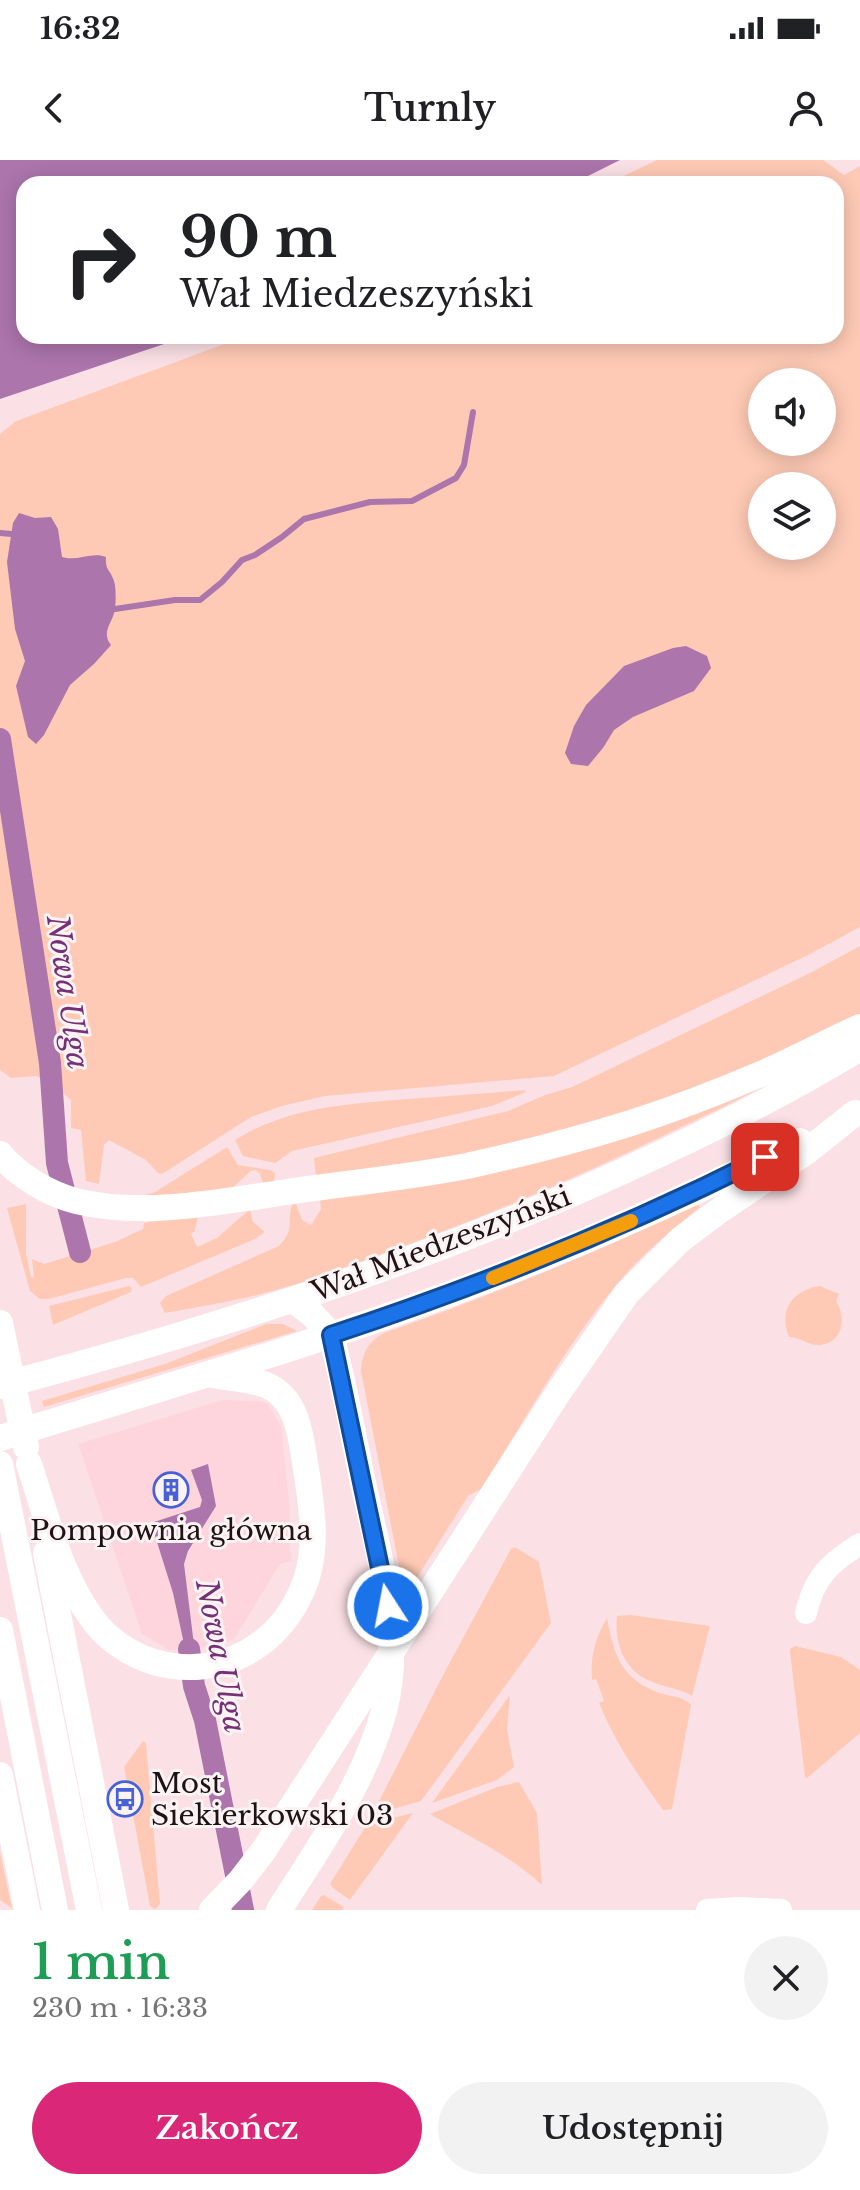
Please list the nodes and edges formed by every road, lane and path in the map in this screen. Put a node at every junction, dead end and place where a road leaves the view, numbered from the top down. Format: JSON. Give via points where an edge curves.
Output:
{"nodes":[{"id":1,"x":860,"y":1027,"type":"edge"},
{"id":2,"x":860,"y":1048,"type":"edge"},
{"id":3,"x":858,"y":1111,"type":"edge"},
{"id":4,"x":0,"y":1154,"type":"edge"},
{"id":5,"x":293,"y":1300,"type":"junction"},
{"id":6,"x":2,"y":1333,"type":"edge"},
{"id":7,"x":331,"y":1335,"type":"junction"},
{"id":8,"x":205,"y":1373,"type":"junction"},
{"id":9,"x":0,"y":1386,"type":"edge"},
{"id":10,"x":0,"y":1438,"type":"edge"},
{"id":11,"x":0,"y":1464,"type":"edge"},
{"id":12,"x":48,"y":1539,"type":"junction"},
{"id":13,"x":860,"y":1544,"type":"edge"},
{"id":14,"x":806,"y":1613,"type":"dead end"},
{"id":15,"x":0,"y":1630,"type":"edge"},
{"id":16,"x":0,"y":1775,"type":"edge"},
{"id":17,"x":27,"y":1910,"type":"edge"},
{"id":18,"x":55,"y":1910,"type":"edge"},
{"id":19,"x":89,"y":1910,"type":"edge"},
{"id":20,"x":116,"y":1910,"type":"edge"},
{"id":21,"x":212,"y":1910,"type":"edge"},
{"id":22,"x":279,"y":1910,"type":"edge"},
{"id":23,"x":707,"y":1910,"type":"edge"},
{"id":24,"x":781,"y":1910,"type":"edge"}],
"edges":[{"from":1,"to":4,"type":"main road","via":[[681,1106],[465,1166],[234,1200],[135,1208],[76,1200],[45,1189]]},
{"from":2,"to":5,"type":"main road","name":"Wał Miedzeszyński","via":[[725,1123],[581,1191],[438,1250]]},
{"from":3,"to":7,"type":"main road","name":"Wał Miedzeszyński","via":[[594,1237]]},
{"from":3,"to":21,"type":"main road","via":[[680,1240],[627,1293],[264,1850]]},
{"from":5,"to":7,"type":"main road"},
{"from":5,"to":9,"type":"main road","name":"Wał Miedzeszyński"},
{"from":6,"to":12,"type":"main road"},
{"from":7,"to":8,"type":"main road","name":"Wał Miedzeszyński"},
{"from":7,"to":22,"type":"main road","via":[[388,1606],[390,1679],[361,1774]]},
{"from":8,"to":10,"type":"main road","name":"Wał Miedzeszyński"},
{"from":8,"to":12,"type":"main road","via":[[275,1390],[288,1401],[299,1429],[312,1506],[312,1553],[299,1597],[271,1635],[218,1665],[168,1666],[143,1659],[96,1624]]},
{"from":11,"to":19,"type":"main road"},
{"from":12,"to":20,"type":"main road"},
{"from":13,"to":14,"type":"street","via":[[823,1573]]},
{"from":15,"to":18,"type":"main road"},
{"from":16,"to":17,"type":"main road"},
{"from":23,"to":24,"type":"street"}]}
